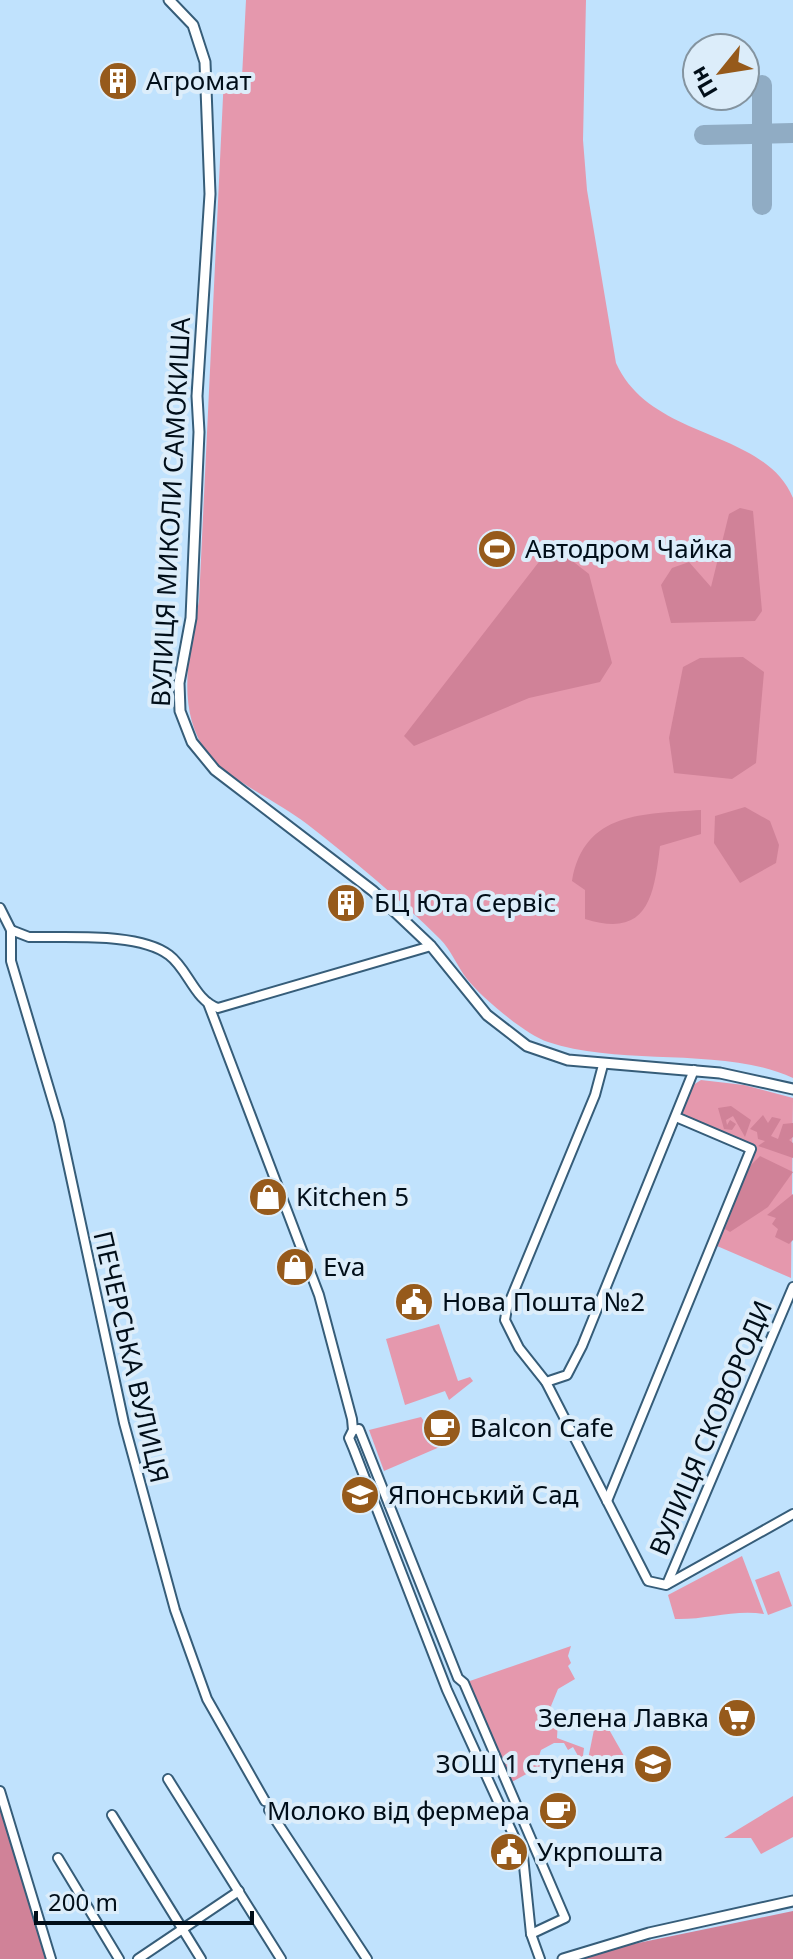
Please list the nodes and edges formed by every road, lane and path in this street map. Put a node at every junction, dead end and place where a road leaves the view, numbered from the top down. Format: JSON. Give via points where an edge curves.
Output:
{"nodes":[{"id":1,"x":169,"y":0,"type":"edge"},
{"id":2,"x":0,"y":908,"type":"edge"},
{"id":3,"x":11,"y":930,"type":"junction"},
{"id":4,"x":431,"y":946,"type":"junction"},
{"id":5,"x":208,"y":1003,"type":"junction"},
{"id":6,"x":603,"y":1065,"type":"junction"},
{"id":7,"x":694,"y":1070,"type":"junction"},
{"id":8,"x":793,"y":1089,"type":"edge"},
{"id":9,"x":676,"y":1117,"type":"junction"},
{"id":10,"x":793,"y":1287,"type":"edge"},
{"id":11,"x":546,"y":1382,"type":"junction"},
{"id":12,"x":353,"y":1430,"type":"junction"},
{"id":13,"x":607,"y":1501,"type":"junction"},
{"id":14,"x":793,"y":1514,"type":"edge"},
{"id":15,"x":666,"y":1585,"type":"junction"},
{"id":16,"x":168,"y":1779,"type":"dead end"},
{"id":17,"x":0,"y":1791,"type":"edge"},
{"id":18,"x":112,"y":1815,"type":"dead end"},
{"id":19,"x":58,"y":1858,"type":"dead end"},
{"id":20,"x":239,"y":1891,"type":"junction"},
{"id":21,"x":793,"y":1901,"type":"edge"},
{"id":22,"x":183,"y":1929,"type":"junction"},
{"id":23,"x":531,"y":1934,"type":"junction"},
{"id":24,"x":51,"y":1959,"type":"edge"},
{"id":25,"x":119,"y":1959,"type":"edge"},
{"id":26,"x":138,"y":1959,"type":"edge"},
{"id":27,"x":201,"y":1959,"type":"edge"},
{"id":28,"x":281,"y":1959,"type":"edge"},
{"id":29,"x":367,"y":1959,"type":"edge"},
{"id":30,"x":540,"y":1959,"type":"edge"},
{"id":31,"x":563,"y":1959,"type":"edge"}],
"edges":[{"from":1,"to":4,"type":"street","name":"ВУЛИЦЯ МИКОЛИ САМОКИША","via":[[193,25],[203,51],[210,194],[191,618],[179,683],[182,720],[215,770],[350,871]]},
{"from":2,"to":3,"type":"street","name":"ПЕЧЕРСЬКА ВУЛИЦЯ"},
{"from":3,"to":5,"type":"street","via":[[29,937],[151,945],[179,964]]},
{"from":3,"to":29,"type":"street","name":"ПЕЧЕРСЬКА ВУЛИЦЯ","via":[[11,961],[59,1122],[145,1511],[193,1666],[267,1806]]},
{"from":4,"to":5,"type":"street","via":[[218,1008]]},
{"from":4,"to":6,"type":"street","name":"ВУЛИЦЯ МИКОЛИ САМОКИША","via":[[487,1015],[513,1037],[552,1057]]},
{"from":5,"to":12,"type":"street","via":[[319,1295]]},
{"from":6,"to":7,"type":"street","name":"ВУЛИЦЯ МИКОЛИ САМОКИША"},
{"from":6,"to":11,"type":"street","via":[[600,1084],[507,1308],[505,1320],[519,1348]]},
{"from":7,"to":8,"type":"street","name":"ВУЛИЦЯ МИКОЛИ САМОКИША"},
{"from":7,"to":9,"type":"street"},
{"from":9,"to":11,"type":"street","via":[[571,1369],[563,1379]]},
{"from":9,"to":13,"type":"street","via":[[751,1149]]},
{"from":10,"to":15,"type":"street","name":"ВУЛИЦЯ СКОВОРОДИ"},
{"from":11,"to":13,"type":"street"},
{"from":12,"to":23,"type":"street","via":[[349,1438],[447,1690],[523,1856]]},
{"from":12,"to":23,"type":"street","via":[[359,1429],[458,1678],[565,1918]]},
{"from":13,"to":15,"type":"street","via":[[642,1575]]},
{"from":14,"to":15,"type":"street"},
{"from":16,"to":20,"type":"street"},
{"from":17,"to":24,"type":"street"},
{"from":18,"to":22,"type":"street"},
{"from":19,"to":25,"type":"street"},
{"from":20,"to":22,"type":"street"},
{"from":20,"to":28,"type":"street"},
{"from":21,"to":31,"type":"street","via":[[649,1933]]},
{"from":22,"to":26,"type":"street"},
{"from":22,"to":27,"type":"street"},
{"from":23,"to":30,"type":"street"}]}
